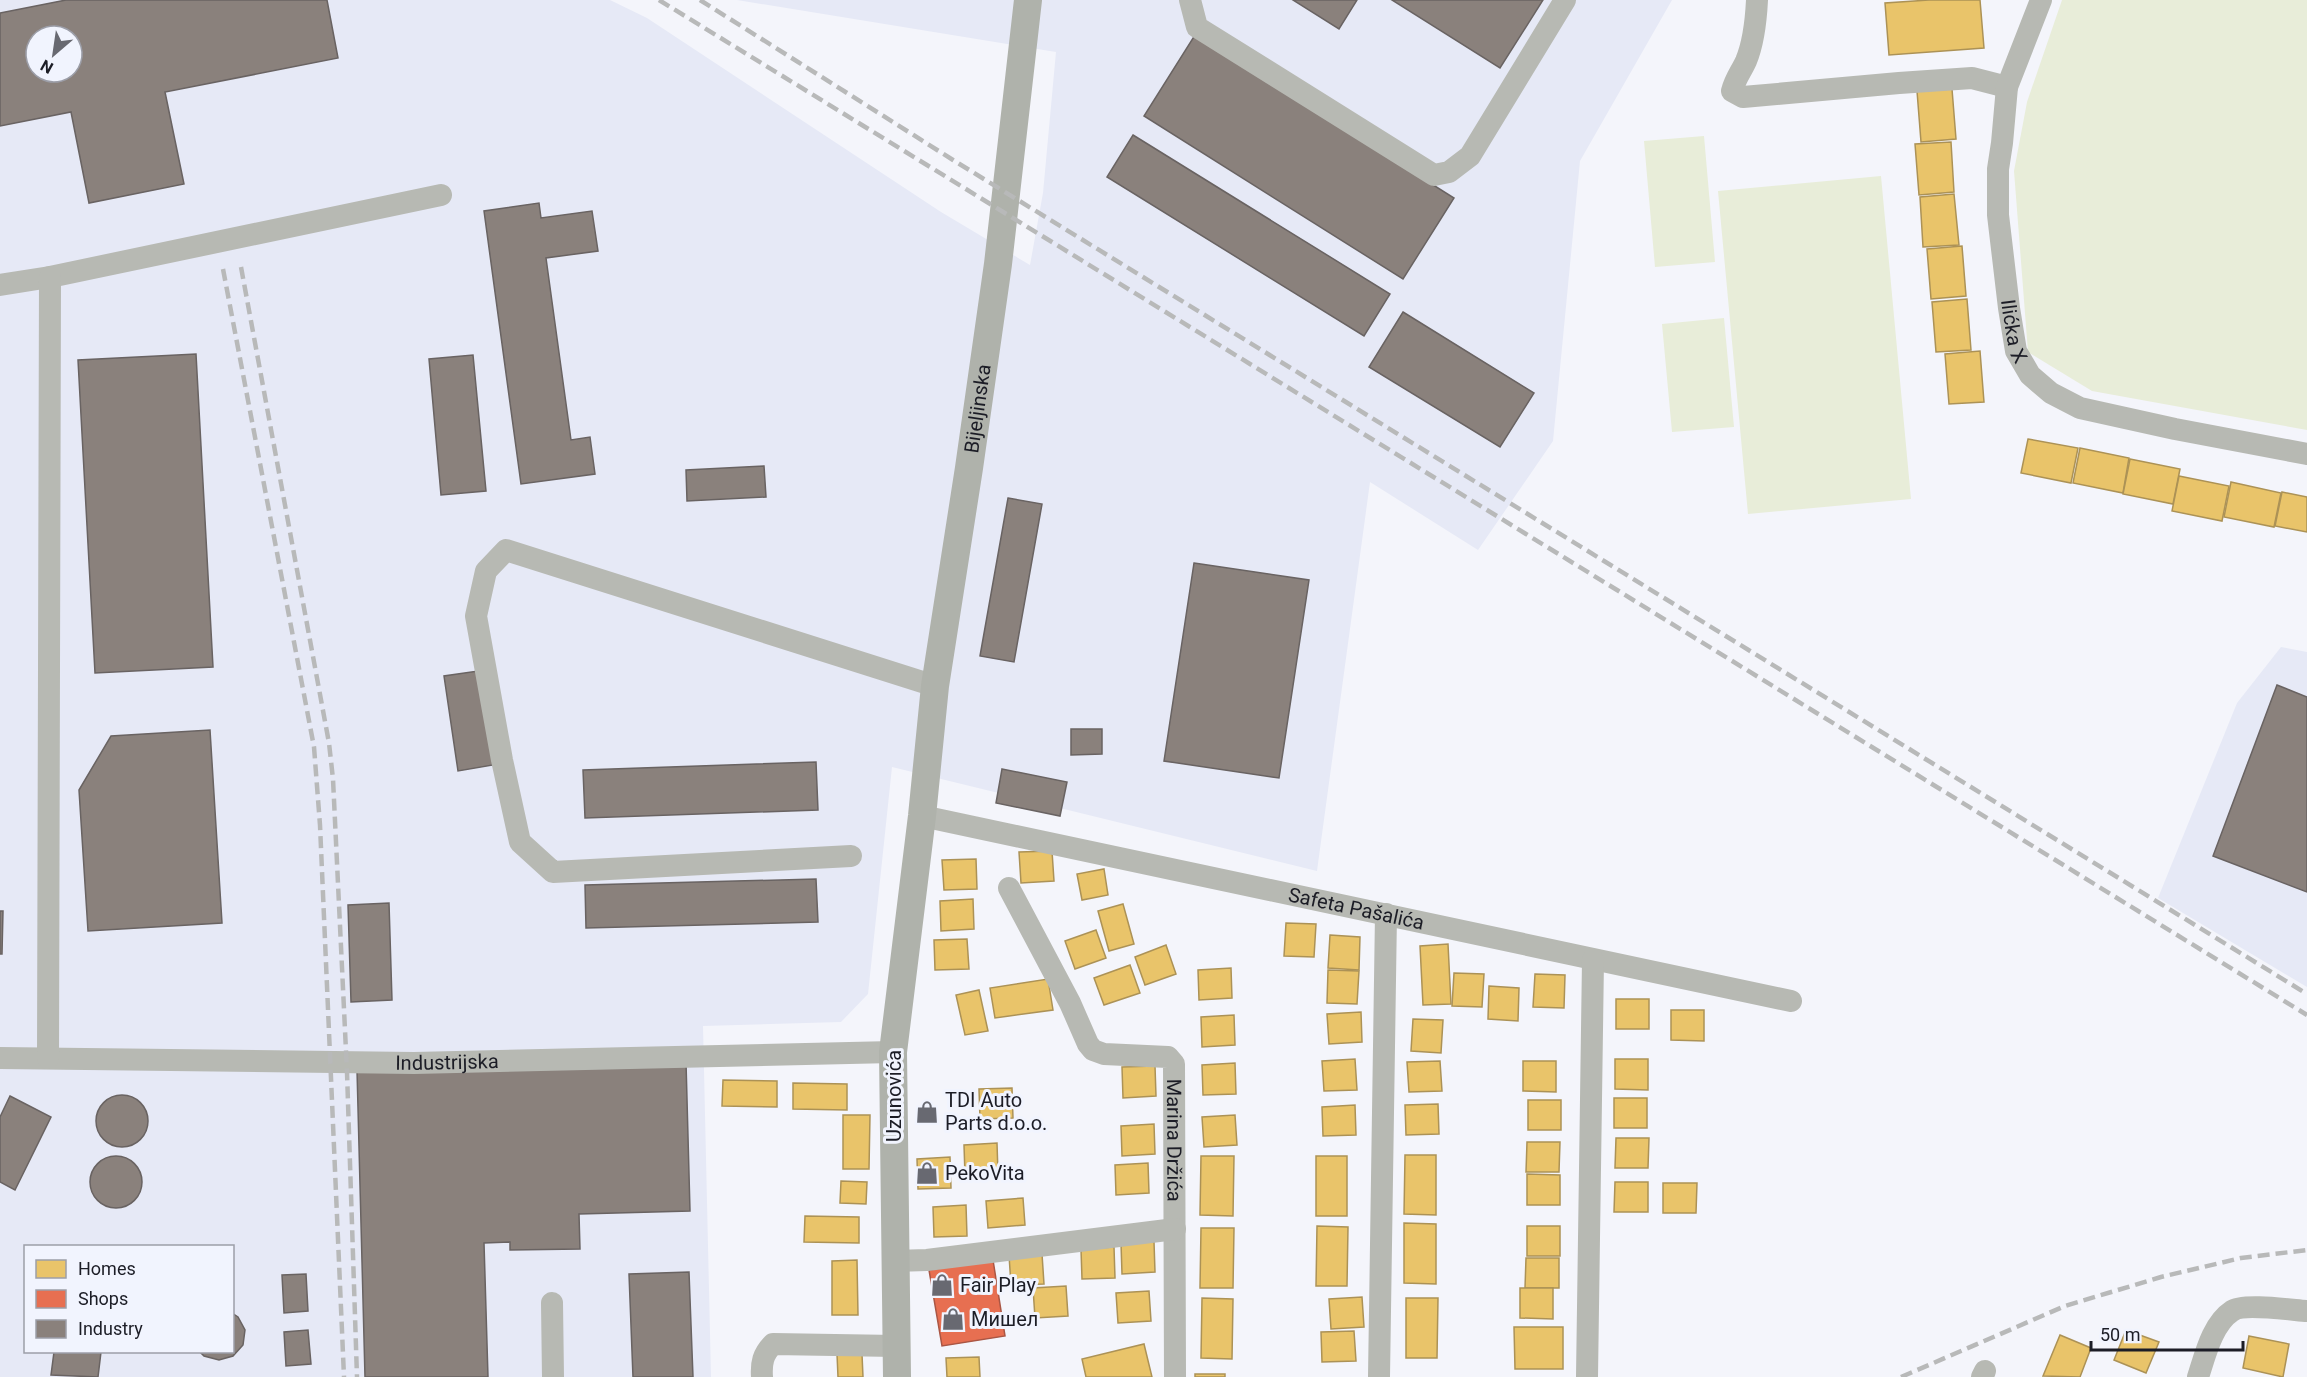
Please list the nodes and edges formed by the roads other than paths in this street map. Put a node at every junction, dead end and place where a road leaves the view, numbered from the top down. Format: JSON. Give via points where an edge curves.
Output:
{"nodes":[{"id":1,"x":1028,"y":0,"type":"edge"},
{"id":2,"x":1190,"y":0,"type":"edge"},
{"id":3,"x":1565,"y":0,"type":"edge"},
{"id":4,"x":1757,"y":0,"type":"edge"},
{"id":5,"x":2041,"y":0,"type":"edge"},
{"id":6,"x":2007,"y":87,"type":"junction"},
{"id":7,"x":441,"y":195,"type":"dead end"},
{"id":8,"x":50,"y":277,"type":"junction"},
{"id":9,"x":0,"y":285,"type":"edge"},
{"id":10,"x":2307,"y":454,"type":"edge"},
{"id":11,"x":935,"y":686,"type":"junction"},
{"id":12,"x":922,"y":816,"type":"junction"},
{"id":13,"x":851,"y":856,"type":"dead end"},
{"id":14,"x":1009,"y":888,"type":"dead end"},
{"id":15,"x":1386,"y":914,"type":"junction"},
{"id":16,"x":1593,"y":960,"type":"junction"},
{"id":17,"x":1791,"y":1001,"type":"dead end"},
{"id":18,"x":893,"y":1052,"type":"junction"},
{"id":19,"x":0,"y":1058,"type":"edge"},
{"id":20,"x":48,"y":1058,"type":"junction"},
{"id":21,"x":1175,"y":1229,"type":"junction"},
{"id":22,"x":894,"y":1262,"type":"junction"},
{"id":23,"x":552,"y":1303,"type":"dead end"},
{"id":24,"x":2307,"y":1311,"type":"edge"},
{"id":25,"x":896,"y":1346,"type":"junction"},
{"id":26,"x":553,"y":1377,"type":"edge"},
{"id":27,"x":762,"y":1377,"type":"edge"},
{"id":28,"x":897,"y":1377,"type":"edge"},
{"id":29,"x":1175,"y":1377,"type":"edge"},
{"id":30,"x":1379,"y":1377,"type":"edge"},
{"id":31,"x":1587,"y":1377,"type":"edge"},
{"id":32,"x":2198,"y":1377,"type":"edge"}],
"edges":[{"from":1,"to":11,"type":"main road","name":"Bijeljinska","via":[[998,264]]},
{"from":2,"to":3,"type":"street","via":[[1197,27],[1434,175],[1449,172],[1470,156]]},
{"from":4,"to":6,"type":"street","via":[[1746,61],[1732,91],[1743,97],[1972,78]]},
{"from":5,"to":6,"type":"street","name":"Ilićka X"},
{"from":6,"to":10,"type":"street","name":"Ilićka X","via":[[1998,169],[1998,215],[2016,351],[2030,375],[2051,393],[2080,408]]},
{"from":7,"to":8,"type":"street"},
{"from":8,"to":9,"type":"street"},
{"from":8,"to":20,"type":"street"},
{"from":11,"to":12,"type":"main road","name":"Bijeljinska"},
{"from":11,"to":13,"type":"street","via":[[506,550],[486,571],[476,616],[520,842],[553,872]]},
{"from":12,"to":15,"type":"street","name":"Safeta Pašalića"},
{"from":12,"to":18,"type":"main road","name":"Uzunovića"},
{"from":14,"to":21,"type":"street","name":"Marina Držića","via":[[1093,1050],[1168,1057],[1174,1064]]},
{"from":15,"to":16,"type":"street","name":"Safeta Pašalića"},
{"from":15,"to":30,"type":"street"},
{"from":16,"to":17,"type":"street","name":"Safeta Pašalića"},
{"from":16,"to":31,"type":"street"},
{"from":18,"to":20,"type":"street","name":"Industrijska","via":[[414,1063]]},
{"from":18,"to":22,"type":"main road","name":"Uzunovića"},
{"from":19,"to":20,"type":"street","name":"Industrijska"},
{"from":21,"to":22,"type":"street"},
{"from":21,"to":29,"type":"street","name":"Marina Držića"},
{"from":22,"to":25,"type":"main road","name":"Uzunovića"},
{"from":23,"to":26,"type":"street"},
{"from":24,"to":32,"type":"street","via":[[2234,1309],[2222,1321]]},
{"from":25,"to":27,"type":"street","via":[[773,1344],[765,1353]]},
{"from":25,"to":28,"type":"main road","name":"Uzunovića"}]}
